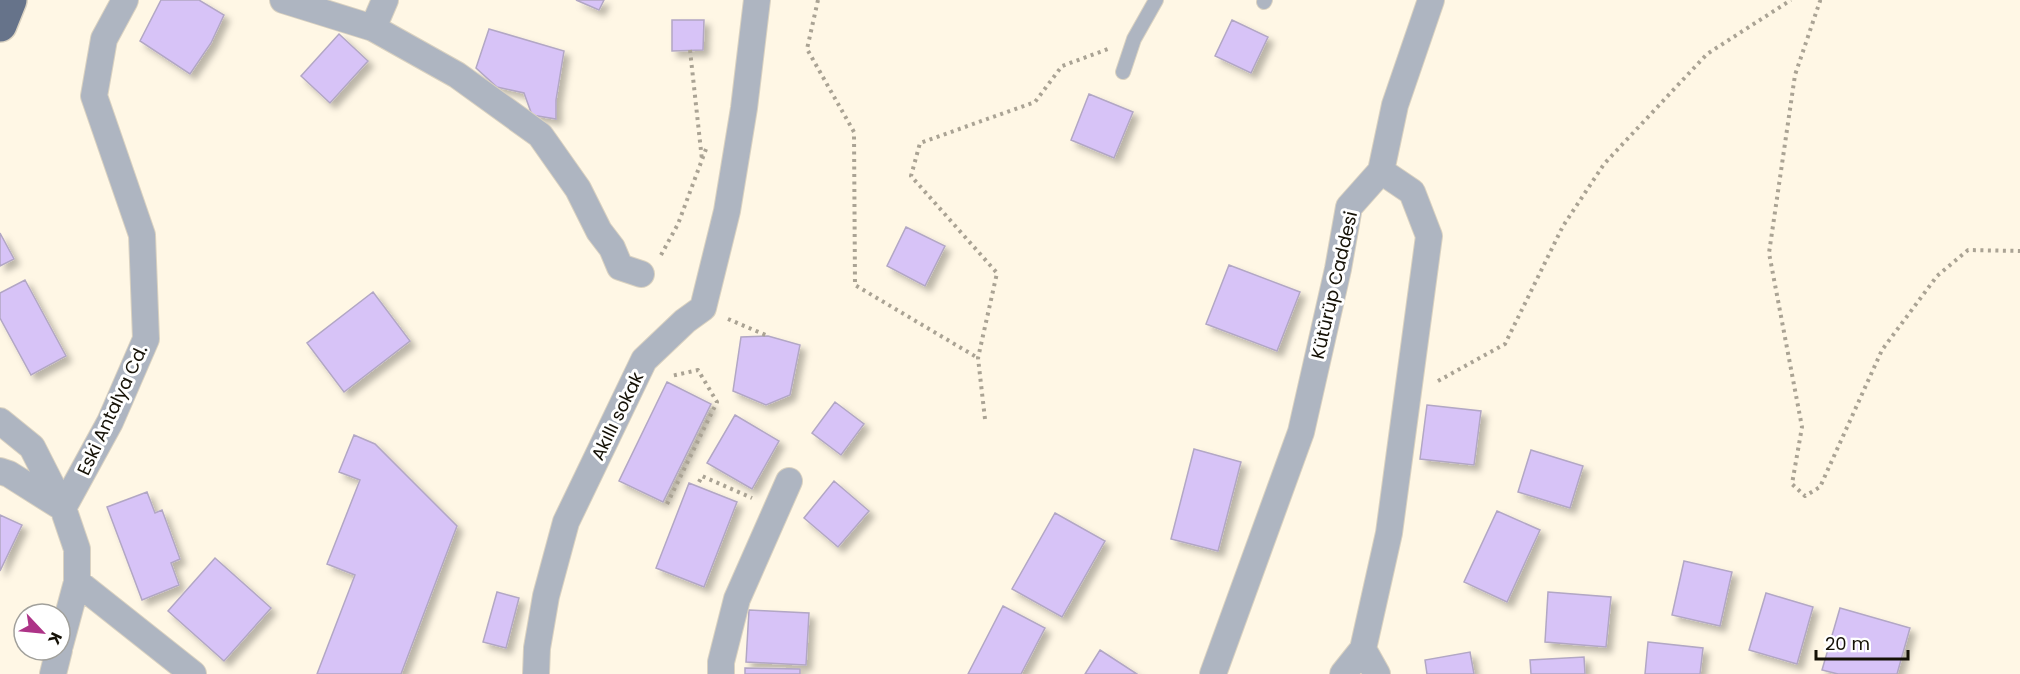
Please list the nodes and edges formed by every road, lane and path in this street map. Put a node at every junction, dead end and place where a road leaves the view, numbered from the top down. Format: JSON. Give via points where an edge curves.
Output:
{"nodes":[{"id":1,"x":10,"y":0,"type":"edge"},
{"id":2,"x":125,"y":0,"type":"edge"},
{"id":3,"x":283,"y":0,"type":"edge"},
{"id":4,"x":385,"y":0,"type":"edge"},
{"id":5,"x":757,"y":0,"type":"edge"},
{"id":6,"x":818,"y":0,"type":"edge"},
{"id":7,"x":1156,"y":0,"type":"edge"},
{"id":8,"x":1431,"y":0,"type":"edge"},
{"id":9,"x":1791,"y":0,"type":"edge"},
{"id":10,"x":1820,"y":0,"type":"edge"},
{"id":11,"x":0,"y":25,"type":"edge"},
{"id":12,"x":373,"y":28,"type":"junction"},
{"id":13,"x":1134,"y":39,"type":"junction"},
{"id":14,"x":690,"y":50,"type":"dead end"},
{"id":15,"x":1123,"y":72,"type":"dead end"},
{"id":16,"x":708,"y":142,"type":"dead end"},
{"id":17,"x":702,"y":163,"type":"junction"},
{"id":18,"x":1381,"y":171,"type":"junction"},
{"id":19,"x":2020,"y":250,"type":"edge"},
{"id":20,"x":641,"y":274,"type":"joint"},
{"id":21,"x":703,"y":308,"type":"junction"},
{"id":22,"x":768,"y":336,"type":"dead end"},
{"id":23,"x":978,"y":358,"type":"junction"},
{"id":24,"x":628,"y":395,"type":"junction"},
{"id":25,"x":1407,"y":398,"type":"junction"},
{"id":26,"x":985,"y":419,"type":"dead end"},
{"id":27,"x":0,"y":422,"type":"edge"},
{"id":28,"x":0,"y":471,"type":"edge"},
{"id":29,"x":789,"y":481,"type":"dead end"},
{"id":30,"x":699,"y":482,"type":"dead end"},
{"id":31,"x":668,"y":504,"type":"dead end"},
{"id":32,"x":63,"y":508,"type":"junction"},
{"id":33,"x":776,"y":509,"type":"junction"},
{"id":34,"x":76,"y":582,"type":"junction"},
{"id":35,"x":71,"y":602,"type":"edge"},
{"id":36,"x":537,"y":648,"type":"junction"},
{"id":37,"x":1363,"y":649,"type":"junction"},
{"id":38,"x":192,"y":674,"type":"edge"},
{"id":39,"x":518,"y":674,"type":"edge"},
{"id":40,"x":536,"y":674,"type":"edge"},
{"id":41,"x":721,"y":674,"type":"edge"},
{"id":42,"x":1213,"y":674,"type":"edge"},
{"id":43,"x":1343,"y":674,"type":"edge"},
{"id":44,"x":1377,"y":674,"type":"edge"}],
"edges":[{"from":1,"to":11,"type":"highway"},
{"from":2,"to":32,"type":"street","name":"Eski Antalya Cd.","via":[[104,39],[94,96],[142,236],[146,339],[110,422]]},
{"from":3,"to":12,"type":"street"},
{"from":4,"to":12,"type":"street"},
{"from":5,"to":21,"type":"street","via":[[727,211]]},
{"from":6,"to":23,"type":"path","via":[[807,49],[854,132],[855,285]]},
{"from":7,"to":13,"type":"lane"},
{"from":8,"to":18,"type":"street","via":[[1395,105]]},
{"from":9,"to":25,"type":"path","via":[[1707,54],[1604,164],[1563,226],[1505,344]]},
{"from":10,"to":19,"type":"path","via":[[1795,75],[1768,253],[1802,427],[1792,484],[1805,496],[1820,487],[1882,350],[1937,276],[1968,250]]},
{"from":12,"to":20,"type":"street","via":[[457,75],[540,135],[578,189],[620,267]]},
{"from":13,"to":15,"type":"lane"},
{"from":13,"to":23,"type":"path","via":[[1062,66],[1035,102],[920,143],[911,176],[997,273]]},
{"from":14,"to":17,"type":"path"},
{"from":16,"to":17,"type":"path"},
{"from":17,"to":20,"type":"path","via":[[678,224],[657,262]]},
{"from":18,"to":25,"type":"street","via":[[1412,192],[1430,236]]},
{"from":18,"to":42,"type":"street","name":"Kütürüp Caddesi","via":[[1349,207],[1301,432]]},
{"from":21,"to":22,"type":"path"},
{"from":21,"to":24,"type":"street","name":"Akıllı sokak","via":[[644,360]]},
{"from":23,"to":26,"type":"path"},
{"from":24,"to":31,"type":"path","via":[[676,374],[698,370],[717,402]]},
{"from":24,"to":36,"type":"street","name":"Akıllı sokak","via":[[566,522]]},
{"from":25,"to":37,"type":"street","via":[[1389,533]]},
{"from":27,"to":32,"type":"street","via":[[32,447]]},
{"from":28,"to":32,"type":"street"},
{"from":29,"to":33,"type":"street"},
{"from":30,"to":33,"type":"path","via":[[702,476]]},
{"from":32,"to":34,"type":"street","via":[[77,549]]},
{"from":33,"to":41,"type":"street","via":[[737,599]]},
{"from":34,"to":35,"type":"street"},
{"from":34,"to":38,"type":"street"},
{"from":36,"to":39,"type":"street"},
{"from":36,"to":40,"type":"street","name":"Akıllı sokak"},
{"from":37,"to":43,"type":"street"},
{"from":37,"to":44,"type":"street"}]}
